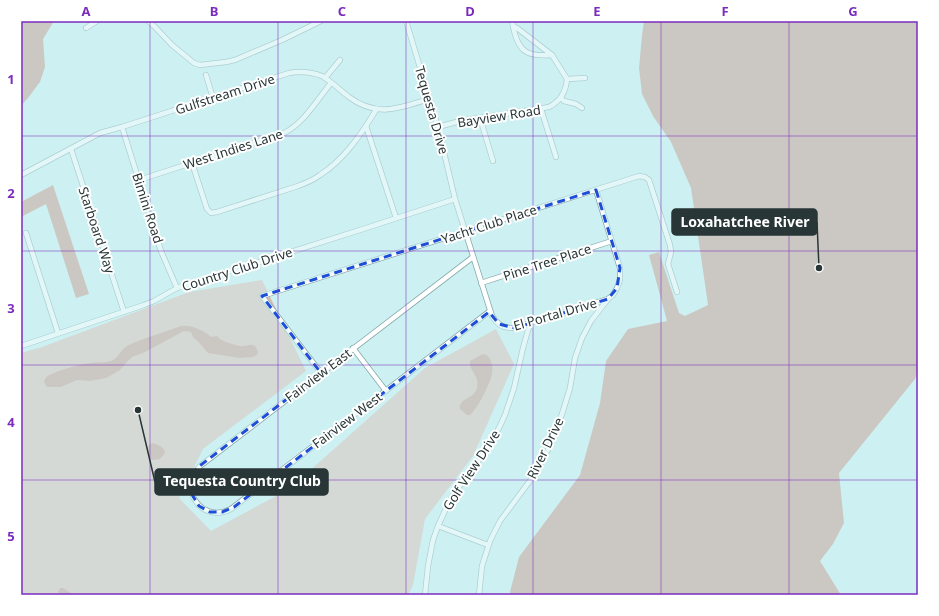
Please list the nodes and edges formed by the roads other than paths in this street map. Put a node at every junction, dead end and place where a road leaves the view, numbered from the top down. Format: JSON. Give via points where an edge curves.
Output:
{"nodes":[{"id":1,"x":97,"y":21,"type":"edge"},
{"id":2,"x":148,"y":21,"type":"edge"},
{"id":3,"x":321,"y":21,"type":"edge"},
{"id":4,"x":406,"y":21,"type":"edge"},
{"id":5,"x":512,"y":21,"type":"edge"},
{"id":6,"x":513,"y":26,"type":"junction"},
{"id":7,"x":86,"y":28,"type":"dead end"},
{"id":8,"x":552,"y":55,"type":"junction"},
{"id":9,"x":340,"y":60,"type":"dead end"},
{"id":10,"x":206,"y":75,"type":"dead end"},
{"id":11,"x":325,"y":78,"type":"junction"},
{"id":12,"x":567,"y":78,"type":"junction"},
{"id":13,"x":584,"y":78,"type":"dead end"},
{"id":14,"x":331,"y":83,"type":"junction"},
{"id":15,"x":213,"y":98,"type":"junction"},
{"id":16,"x":561,"y":98,"type":"junction"},
{"id":17,"x":429,"y":99,"type":"junction"},
{"id":18,"x":582,"y":108,"type":"dead end"},
{"id":19,"x":541,"y":109,"type":"junction"},
{"id":20,"x":376,"y":110,"type":"junction"},
{"id":21,"x":480,"y":118,"type":"junction"},
{"id":22,"x":366,"y":126,"type":"junction"},
{"id":23,"x":122,"y":127,"type":"junction"},
{"id":24,"x":438,"y":127,"type":"junction"},
{"id":25,"x":71,"y":149,"type":"junction"},
{"id":26,"x":556,"y":157,"type":"dead end"},
{"id":27,"x":493,"y":161,"type":"dead end"},
{"id":28,"x":192,"y":163,"type":"junction"},
{"id":29,"x":21,"y":175,"type":"edge"},
{"id":30,"x":139,"y":180,"type":"junction"},
{"id":31,"x":596,"y":190,"type":"junction"},
{"id":32,"x":455,"y":199,"type":"junction"},
{"id":33,"x":396,"y":218,"type":"junction"},
{"id":34,"x":465,"y":232,"type":"junction"},
{"id":35,"x":26,"y":234,"type":"dead end"},
{"id":36,"x":612,"y":241,"type":"junction"},
{"id":37,"x":473,"y":257,"type":"junction"},
{"id":38,"x":481,"y":283,"type":"junction"},
{"id":39,"x":177,"y":288,"type":"junction"},
{"id":40,"x":677,"y":292,"type":"dead end"},
{"id":41,"x":608,"y":299,"type":"junction"},
{"id":42,"x":490,"y":311,"type":"junction"},
{"id":43,"x":124,"y":312,"type":"junction"},
{"id":44,"x":530,"y":323,"type":"junction"},
{"id":45,"x":58,"y":333,"type":"junction"},
{"id":46,"x":21,"y":346,"type":"edge"},
{"id":47,"x":353,"y":348,"type":"junction"},
{"id":48,"x":321,"y":373,"type":"junction"},
{"id":49,"x":386,"y":391,"type":"junction"},
{"id":50,"x":199,"y":506,"type":"joint"},
{"id":51,"x":438,"y":526,"type":"junction"},
{"id":52,"x":488,"y":545,"type":"junction"},
{"id":53,"x":426,"y":595,"type":"edge"},
{"id":54,"x":479,"y":595,"type":"edge"}],
"edges":[{"from":1,"to":7,"type":"street"},
{"from":2,"to":3,"type":"street","via":[[172,45],[200,65],[235,60]]},
{"from":4,"to":17,"type":"street","name":"Tequesta Drive"},
{"from":5,"to":6,"type":"street"},
{"from":6,"to":8,"type":"street"},
{"from":6,"to":8,"type":"street","via":[[515,38],[524,52],[539,56]]},
{"from":8,"to":12,"type":"street"},
{"from":9,"to":11,"type":"street"},
{"from":10,"to":15,"type":"street"},
{"from":11,"to":14,"type":"street","name":"Gulfstream Drive"},
{"from":11,"to":15,"type":"street","name":"Gulfstream Drive","via":[[309,72],[289,73]]},
{"from":12,"to":13,"type":"street"},
{"from":12,"to":16,"type":"street"},
{"from":14,"to":20,"type":"street","name":"Gulfstream Drive","via":[[362,106]]},
{"from":14,"to":28,"type":"street","name":"West Indies Lane","via":[[290,130]]},
{"from":15,"to":23,"type":"street","name":"Gulfstream Drive"},
{"from":16,"to":18,"type":"street"},
{"from":16,"to":19,"type":"street","name":"Bayview Road","via":[[552,106]]},
{"from":17,"to":20,"type":"street","name":"Gulfstream Drive","via":[[398,109]]},
{"from":17,"to":24,"type":"street","name":"Tequesta Drive"},
{"from":19,"to":21,"type":"street","name":"Bayview Road"},
{"from":19,"to":26,"type":"street"},
{"from":20,"to":22,"type":"street"},
{"from":21,"to":24,"type":"street","name":"Bayview Road"},
{"from":21,"to":27,"type":"street"},
{"from":22,"to":28,"type":"street","via":[[344,155],[315,178],[217,212],[211,213],[207,209]]},
{"from":22,"to":33,"type":"street"},
{"from":23,"to":25,"type":"street","name":"Gulfstream Drive","via":[[100,133]]},
{"from":23,"to":30,"type":"street","name":"Bimini Road"},
{"from":24,"to":32,"type":"street","name":"Tequesta Drive"},
{"from":25,"to":29,"type":"street","name":"Gulfstream Drive"},
{"from":25,"to":43,"type":"street","name":"Starboard Way"},
{"from":28,"to":30,"type":"street","name":"West Indies Lane"},
{"from":30,"to":39,"type":"street","name":"Bimini Road","via":[[161,251]]},
{"from":31,"to":34,"type":"street","name":"Yacht Club Place"},
{"from":31,"to":36,"type":"street"},
{"from":31,"to":40,"type":"street","name":"Yacht Club Place","via":[[639,176],[648,178],[670,245],[668,264]]},
{"from":32,"to":33,"type":"street","name":"Country Club Drive"},
{"from":32,"to":34,"type":"street","name":"El Portal Drive"},
{"from":33,"to":39,"type":"street","name":"Country Club Drive"},
{"from":34,"to":37,"type":"street","name":"El Portal Drive"},
{"from":34,"to":48,"type":"street","name":"Yacht Club Place","via":[[262,296]]},
{"from":35,"to":45,"type":"street"},
{"from":36,"to":38,"type":"street","name":"Pine Tree Place"},
{"from":36,"to":41,"type":"street","name":"El Portal Drive","via":[[620,268],[620,280],[613,295]]},
{"from":37,"to":38,"type":"street","name":"El Portal Drive"},
{"from":37,"to":47,"type":"street","name":"Fairview East"},
{"from":38,"to":42,"type":"street","name":"El Portal Drive"},
{"from":39,"to":43,"type":"street","name":"Country Club Drive","via":[[154,301]]},
{"from":41,"to":44,"type":"street","name":"El Portal Drive"},
{"from":41,"to":52,"type":"street","name":"River Drive","via":[[582,338],[575,358],[565,407],[550,446],[530,480],[500,521]]},
{"from":42,"to":44,"type":"street","name":"El Portal Drive","via":[[497,323],[506,328]]},
{"from":42,"to":49,"type":"street","name":"Fairview West"},
{"from":43,"to":45,"type":"street","name":"Country Club Drive"},
{"from":44,"to":51,"type":"street","name":"Golf View Drive","via":[[505,415],[484,453],[455,492]]},
{"from":45,"to":46,"type":"street","name":"Country Club Drive"},
{"from":47,"to":48,"type":"street","name":"Fairview East"},
{"from":47,"to":49,"type":"street"},
{"from":48,"to":50,"type":"street","name":"Fairview East","via":[[197,468],[190,485],[191,493]]},
{"from":49,"to":50,"type":"street","name":"Fairview West","via":[[231,509],[216,513]]},
{"from":51,"to":52,"type":"street"},
{"from":51,"to":53,"type":"street","name":"Golf View Drive","via":[[429,559]]},
{"from":52,"to":54,"type":"street","name":"River Drive","via":[[480,577]]}]}
